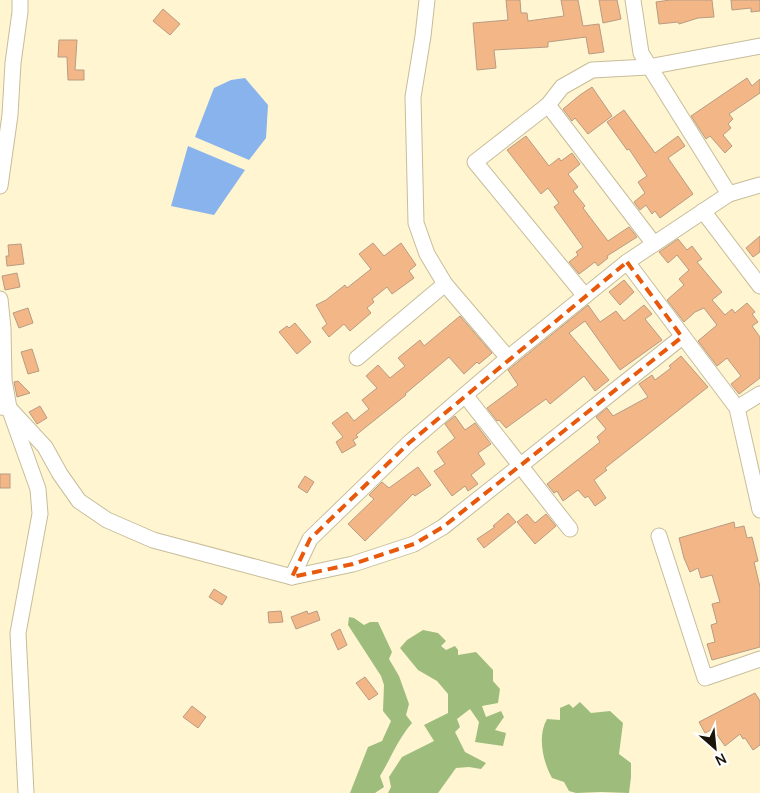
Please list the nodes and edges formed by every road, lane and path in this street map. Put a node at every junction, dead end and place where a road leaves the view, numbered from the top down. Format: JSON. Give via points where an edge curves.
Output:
{"nodes":[{"id":1,"x":20,"y":0,"type":"edge"},
{"id":2,"x":427,"y":0,"type":"edge"},
{"id":3,"x":633,"y":0,"type":"edge"},
{"id":4,"x":760,"y":46,"type":"edge"},
{"id":5,"x":648,"y":67,"type":"junction"},
{"id":6,"x":548,"y":105,"type":"junction"},
{"id":7,"x":760,"y":185,"type":"edge"},
{"id":8,"x":0,"y":186,"type":"edge"},
{"id":9,"x":728,"y":194,"type":"junction"},
{"id":10,"x":703,"y":211,"type":"junction"},
{"id":11,"x":654,"y":244,"type":"junction"},
{"id":12,"x":627,"y":262,"type":"junction"},
{"id":13,"x":444,"y":284,"type":"junction"},
{"id":14,"x":760,"y":286,"type":"edge"},
{"id":15,"x":584,"y":296,"type":"junction"},
{"id":16,"x":0,"y":299,"type":"edge"},
{"id":17,"x":682,"y":337,"type":"junction"},
{"id":18,"x":357,"y":358,"type":"dead end"},
{"id":19,"x":508,"y":358,"type":"junction"},
{"id":20,"x":760,"y":394,"type":"edge"},
{"id":21,"x":465,"y":395,"type":"junction"},
{"id":22,"x":4,"y":407,"type":"edge"},
{"id":23,"x":737,"y":408,"type":"junction"},
{"id":24,"x":520,"y":465,"type":"junction"},
{"id":25,"x":757,"y":482,"type":"edge"},
{"id":26,"x":760,"y":510,"type":"edge"},
{"id":27,"x":570,"y":529,"type":"dead end"},
{"id":28,"x":659,"y":536,"type":"dead end"},
{"id":29,"x":292,"y":577,"type":"junction"},
{"id":30,"x":760,"y":659,"type":"edge"},
{"id":31,"x":26,"y":793,"type":"edge"}],
"edges":[{"from":1,"to":8,"type":"street"},
{"from":2,"to":13,"type":"street","via":[[413,97],[416,223],[427,254]]},
{"from":3,"to":5,"type":"street","via":[[638,40]]},
{"from":4,"to":5,"type":"street"},
{"from":5,"to":6,"type":"street","via":[[592,70],[562,87]]},
{"from":5,"to":9,"type":"street"},
{"from":6,"to":11,"type":"street"},
{"from":6,"to":15,"type":"street","via":[[475,162]]},
{"from":7,"to":9,"type":"street"},
{"from":9,"to":10,"type":"street"},
{"from":10,"to":11,"type":"street"},
{"from":10,"to":14,"type":"street"},
{"from":11,"to":12,"type":"street"},
{"from":12,"to":15,"type":"street"},
{"from":12,"to":17,"type":"street"},
{"from":13,"to":18,"type":"street"},
{"from":13,"to":19,"type":"street"},
{"from":15,"to":19,"type":"street"},
{"from":16,"to":22,"type":"street"},
{"from":17,"to":23,"type":"street"},
{"from":17,"to":24,"type":"street"},
{"from":19,"to":21,"type":"street"},
{"from":20,"to":23,"type":"street"},
{"from":21,"to":24,"type":"street"},
{"from":21,"to":29,"type":"street","via":[[409,443],[310,539]]},
{"from":22,"to":29,"type":"street","via":[[45,447],[78,501],[107,520],[153,540]]},
{"from":22,"to":31,"type":"street","via":[[38,489],[40,514],[18,633]]},
{"from":23,"to":25,"type":"street"},
{"from":24,"to":27,"type":"street"},
{"from":24,"to":29,"type":"street","via":[[443,527],[414,544],[353,564]]},
{"from":25,"to":26,"type":"street"},
{"from":28,"to":30,"type":"street","via":[[704,678]]}]}
